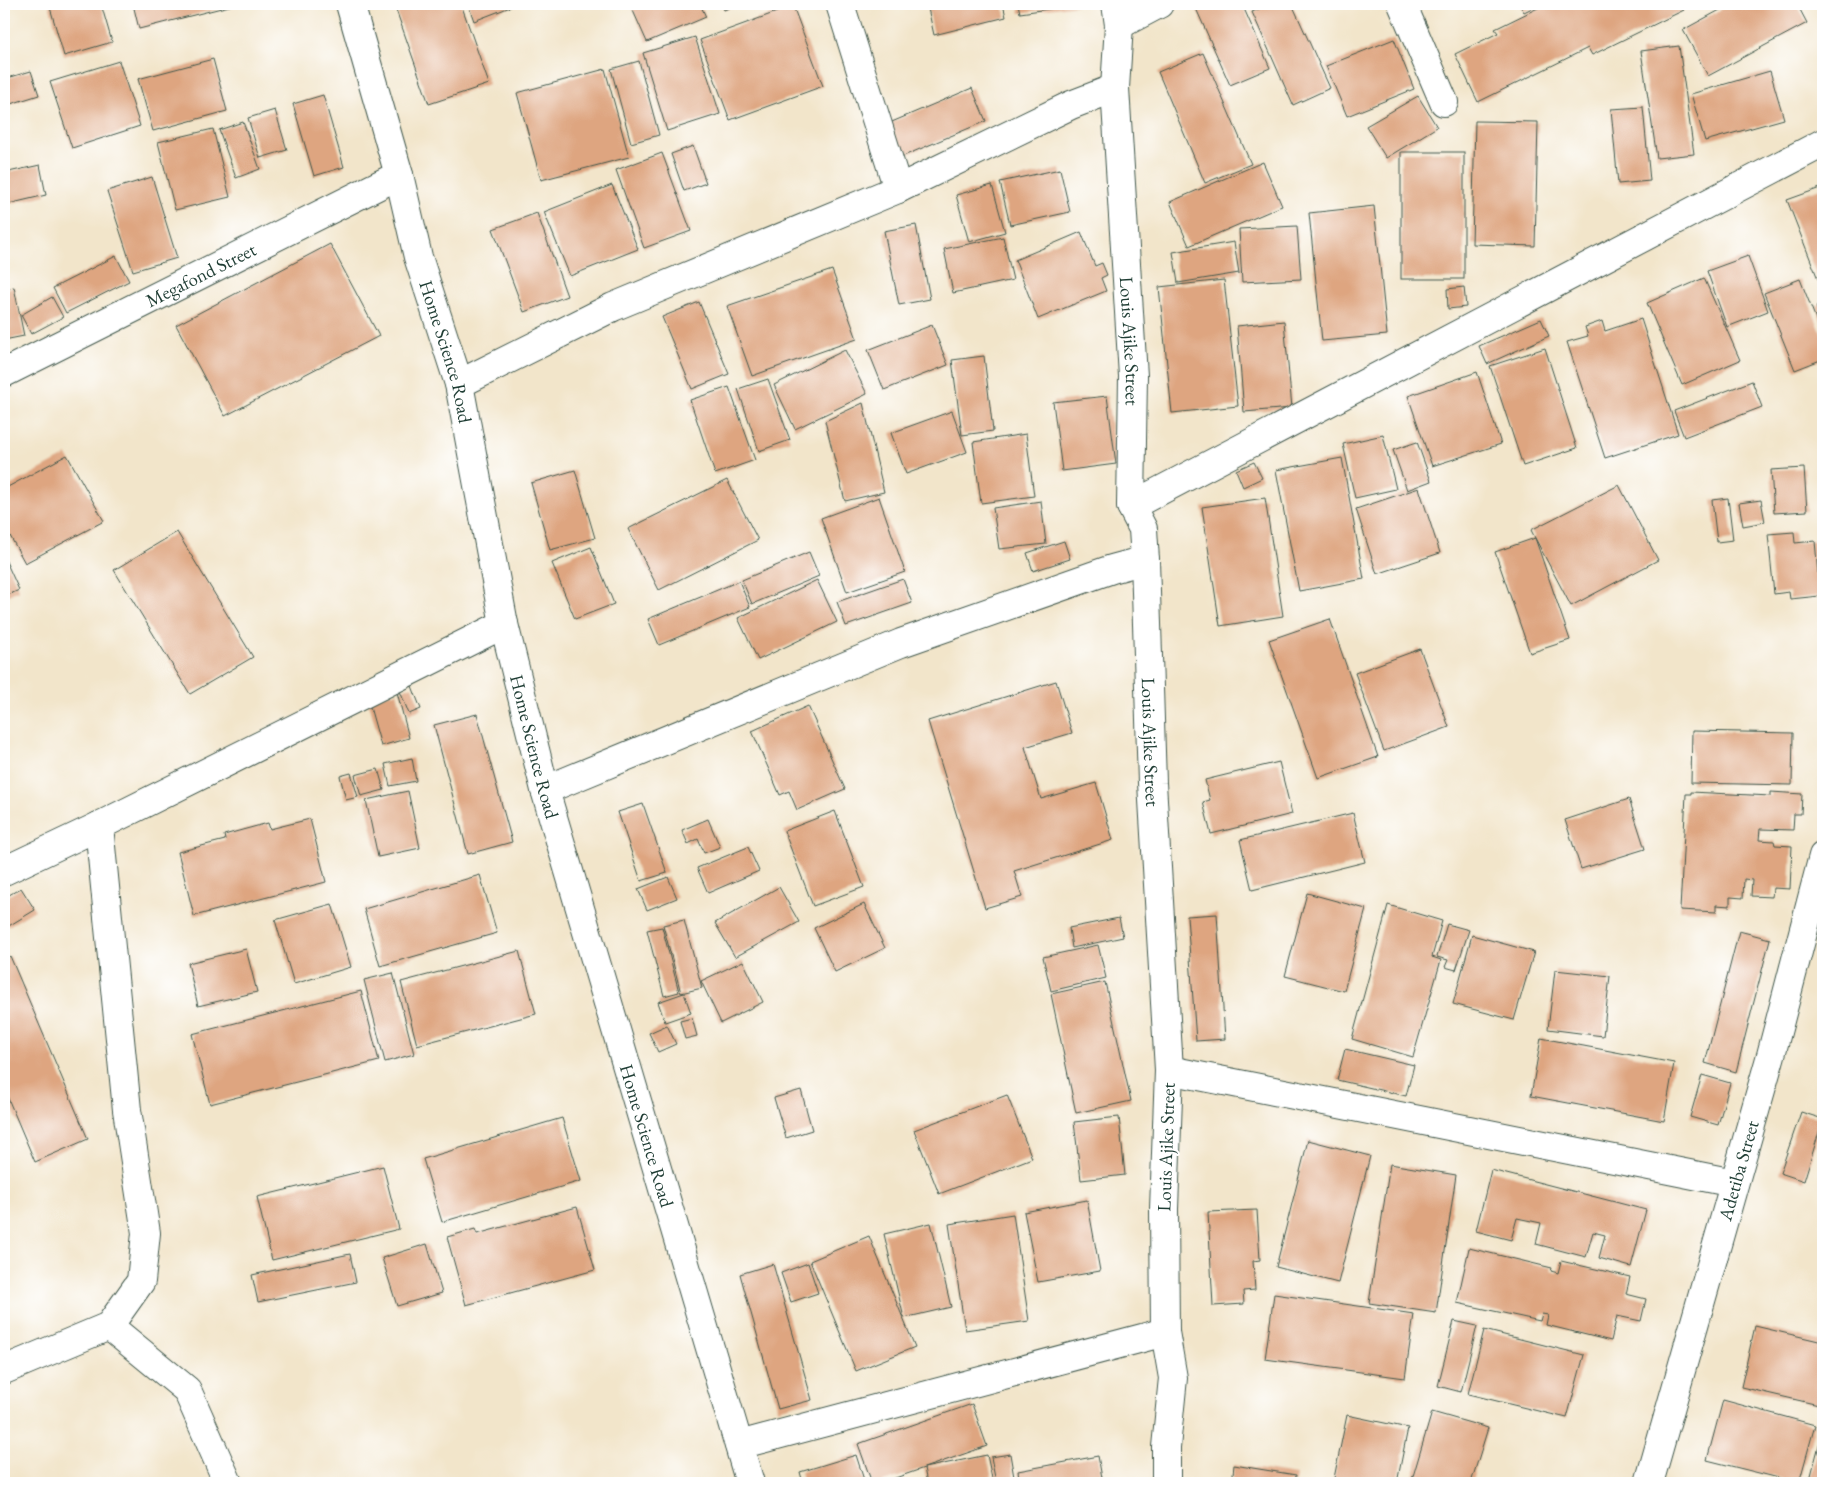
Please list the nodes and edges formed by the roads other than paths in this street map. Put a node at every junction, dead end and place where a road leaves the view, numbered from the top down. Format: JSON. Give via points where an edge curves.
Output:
{"nodes":[{"id":1,"x":350,"y":4,"type":"edge"},
{"id":2,"x":840,"y":4,"type":"edge"},
{"id":3,"x":1159,"y":4,"type":"edge"},
{"id":4,"x":1402,"y":4,"type":"edge"},
{"id":5,"x":1117,"y":15,"type":"edge"},
{"id":6,"x":1115,"y":88,"type":"junction"},
{"id":7,"x":1444,"y":102,"type":"dead end"},
{"id":8,"x":1823,"y":142,"type":"edge"},
{"id":9,"x":399,"y":175,"type":"junction"},
{"id":10,"x":898,"y":189,"type":"junction"},
{"id":11,"x":4,"y":372,"type":"edge"},
{"id":12,"x":459,"y":384,"type":"junction"},
{"id":13,"x":1131,"y":506,"type":"junction"},
{"id":14,"x":1145,"y":560,"type":"junction"},
{"id":15,"x":504,"y":624,"type":"junction"},
{"id":16,"x":545,"y":790,"type":"junction"},
{"id":17,"x":100,"y":826,"type":"junction"},
{"id":18,"x":1823,"y":856,"type":"edge"},
{"id":19,"x":4,"y":871,"type":"edge"},
{"id":20,"x":1169,"y":1070,"type":"junction"},
{"id":21,"x":1734,"y":1183,"type":"junction"},
{"id":22,"x":109,"y":1326,"type":"junction"},
{"id":23,"x":1165,"y":1332,"type":"junction"},
{"id":24,"x":4,"y":1370,"type":"edge"},
{"id":25,"x":739,"y":1445,"type":"junction"},
{"id":26,"x":228,"y":1483,"type":"edge"},
{"id":27,"x":750,"y":1483,"type":"edge"},
{"id":28,"x":1166,"y":1483,"type":"edge"},
{"id":29,"x":1649,"y":1483,"type":"edge"}],
"edges":[{"from":1,"to":9,"type":"street","name":"Home Science Road"},
{"from":2,"to":10,"type":"street"},
{"from":3,"to":5,"type":"street"},
{"from":4,"to":7,"type":"street"},
{"from":5,"to":6,"type":"street","name":"Louis Ajike Street"},
{"from":6,"to":10,"type":"street","via":[[1071,105]]},
{"from":6,"to":13,"type":"street","name":"Louis Ajike Street","via":[[1132,376]]},
{"from":8,"to":13,"type":"street"},
{"from":9,"to":11,"type":"street","name":"Megafond Street"},
{"from":9,"to":12,"type":"street","name":"Home Science Road","via":[[418,257]]},
{"from":10,"to":12,"type":"street","via":[[613,307]]},
{"from":12,"to":15,"type":"street","name":"Home Science Road"},
{"from":13,"to":14,"type":"street","name":"Louis Ajike Street","via":[[1143,529]]},
{"from":14,"to":16,"type":"street","via":[[901,643]]},
{"from":14,"to":20,"type":"street","name":"Louis Ajike Street","via":[[1152,783]]},
{"from":15,"to":16,"type":"street","name":"Home Science Road"},
{"from":15,"to":17,"type":"street"},
{"from":16,"to":25,"type":"street","name":"Home Science Road"},
{"from":17,"to":19,"type":"street"},
{"from":17,"to":22,"type":"street","via":[[127,1110],[146,1233],[141,1281]]},
{"from":18,"to":21,"type":"street","name":"Adetiba Street"},
{"from":20,"to":21,"type":"street"},
{"from":20,"to":23,"type":"street","name":"Louis Ajike Street","via":[[1164,1209]]},
{"from":21,"to":29,"type":"street","name":"Adetiba Street"},
{"from":22,"to":24,"type":"street"},
{"from":22,"to":26,"type":"street","via":[[187,1390]]},
{"from":23,"to":25,"type":"street"},
{"from":23,"to":28,"type":"street","name":"Louis Ajike Street","via":[[1173,1378]]},
{"from":25,"to":27,"type":"street","name":"Home Science Road"}]}
